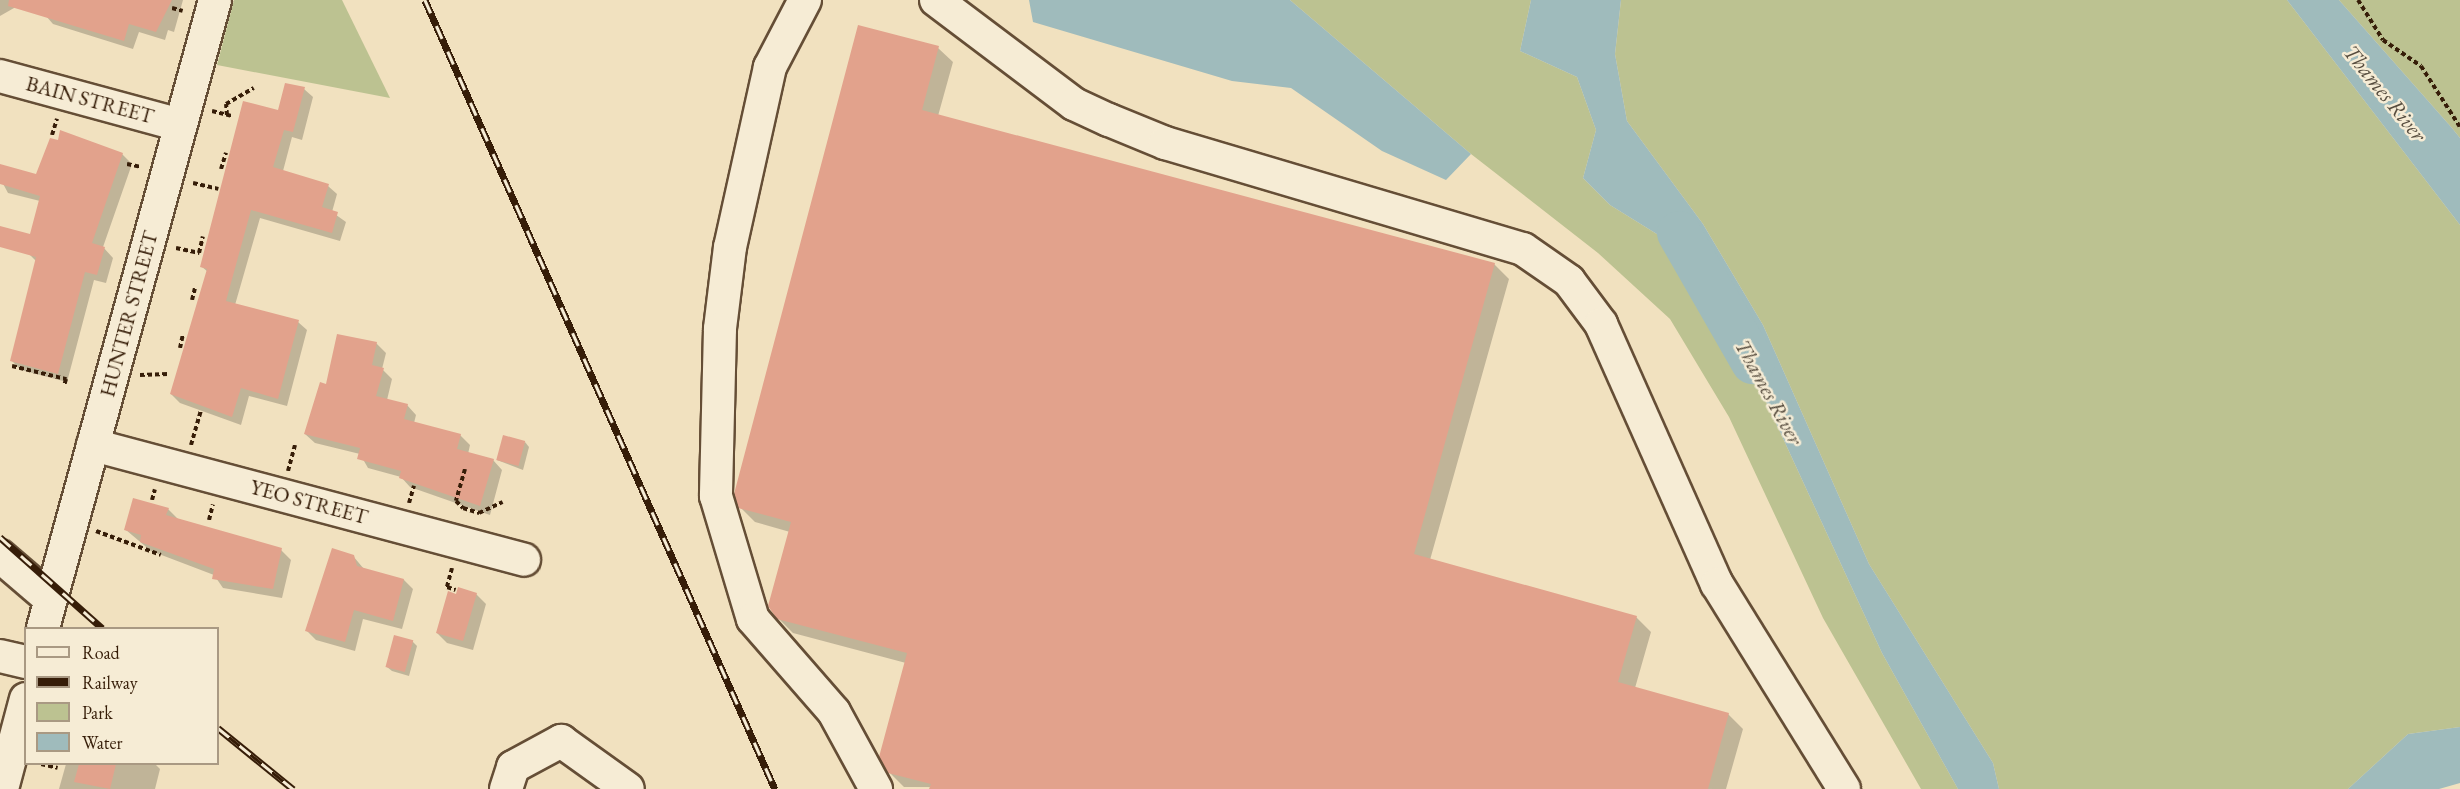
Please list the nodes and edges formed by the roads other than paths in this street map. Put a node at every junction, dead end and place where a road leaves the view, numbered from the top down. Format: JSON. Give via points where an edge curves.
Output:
{"nodes":[{"id":1,"x":215,"y":0,"type":"edge"},
{"id":2,"x":805,"y":0,"type":"edge"},
{"id":3,"x":936,"y":0,"type":"edge"},
{"id":4,"x":0,"y":76,"type":"edge"},
{"id":5,"x":191,"y":117,"type":"junction"},
{"id":6,"x":93,"y":445,"type":"junction"},
{"id":7,"x":0,"y":556,"type":"edge"},
{"id":8,"x":524,"y":560,"type":"dead end"},
{"id":9,"x":47,"y":614,"type":"edge"},
{"id":10,"x":0,"y":656,"type":"edge"},
{"id":11,"x":24,"y":662,"type":"edge"},
{"id":12,"x":24,"y":706,"type":"edge"},
{"id":13,"x":2,"y":789,"type":"edge"},
{"id":14,"x":506,"y":789,"type":"edge"},
{"id":15,"x":628,"y":789,"type":"edge"},
{"id":16,"x":876,"y":789,"type":"edge"},
{"id":17,"x":1844,"y":789,"type":"edge"}],
"edges":[{"from":1,"to":5,"type":"street","name":"HUNTER STREET"},
{"from":2,"to":16,"type":"street","via":[[770,67],[728,257],[720,329],[716,496],[753,619],[834,712]]},
{"from":3,"to":17,"type":"street","via":[[1074,104],[1109,120],[1165,142],[1523,249],[1569,281],[1601,324],[1717,584]]},
{"from":4,"to":5,"type":"street","name":"BAIN STREET"},
{"from":5,"to":6,"type":"street","name":"HUNTER STREET"},
{"from":6,"to":8,"type":"street","name":"YEO STREET"},
{"from":6,"to":9,"type":"street","name":"HUNTER STREET"},
{"from":7,"to":9,"type":"street"},
{"from":10,"to":11,"type":"street"},
{"from":12,"to":13,"type":"street"},
{"from":14,"to":15,"type":"street","via":[[513,767],[561,741]]}]}
